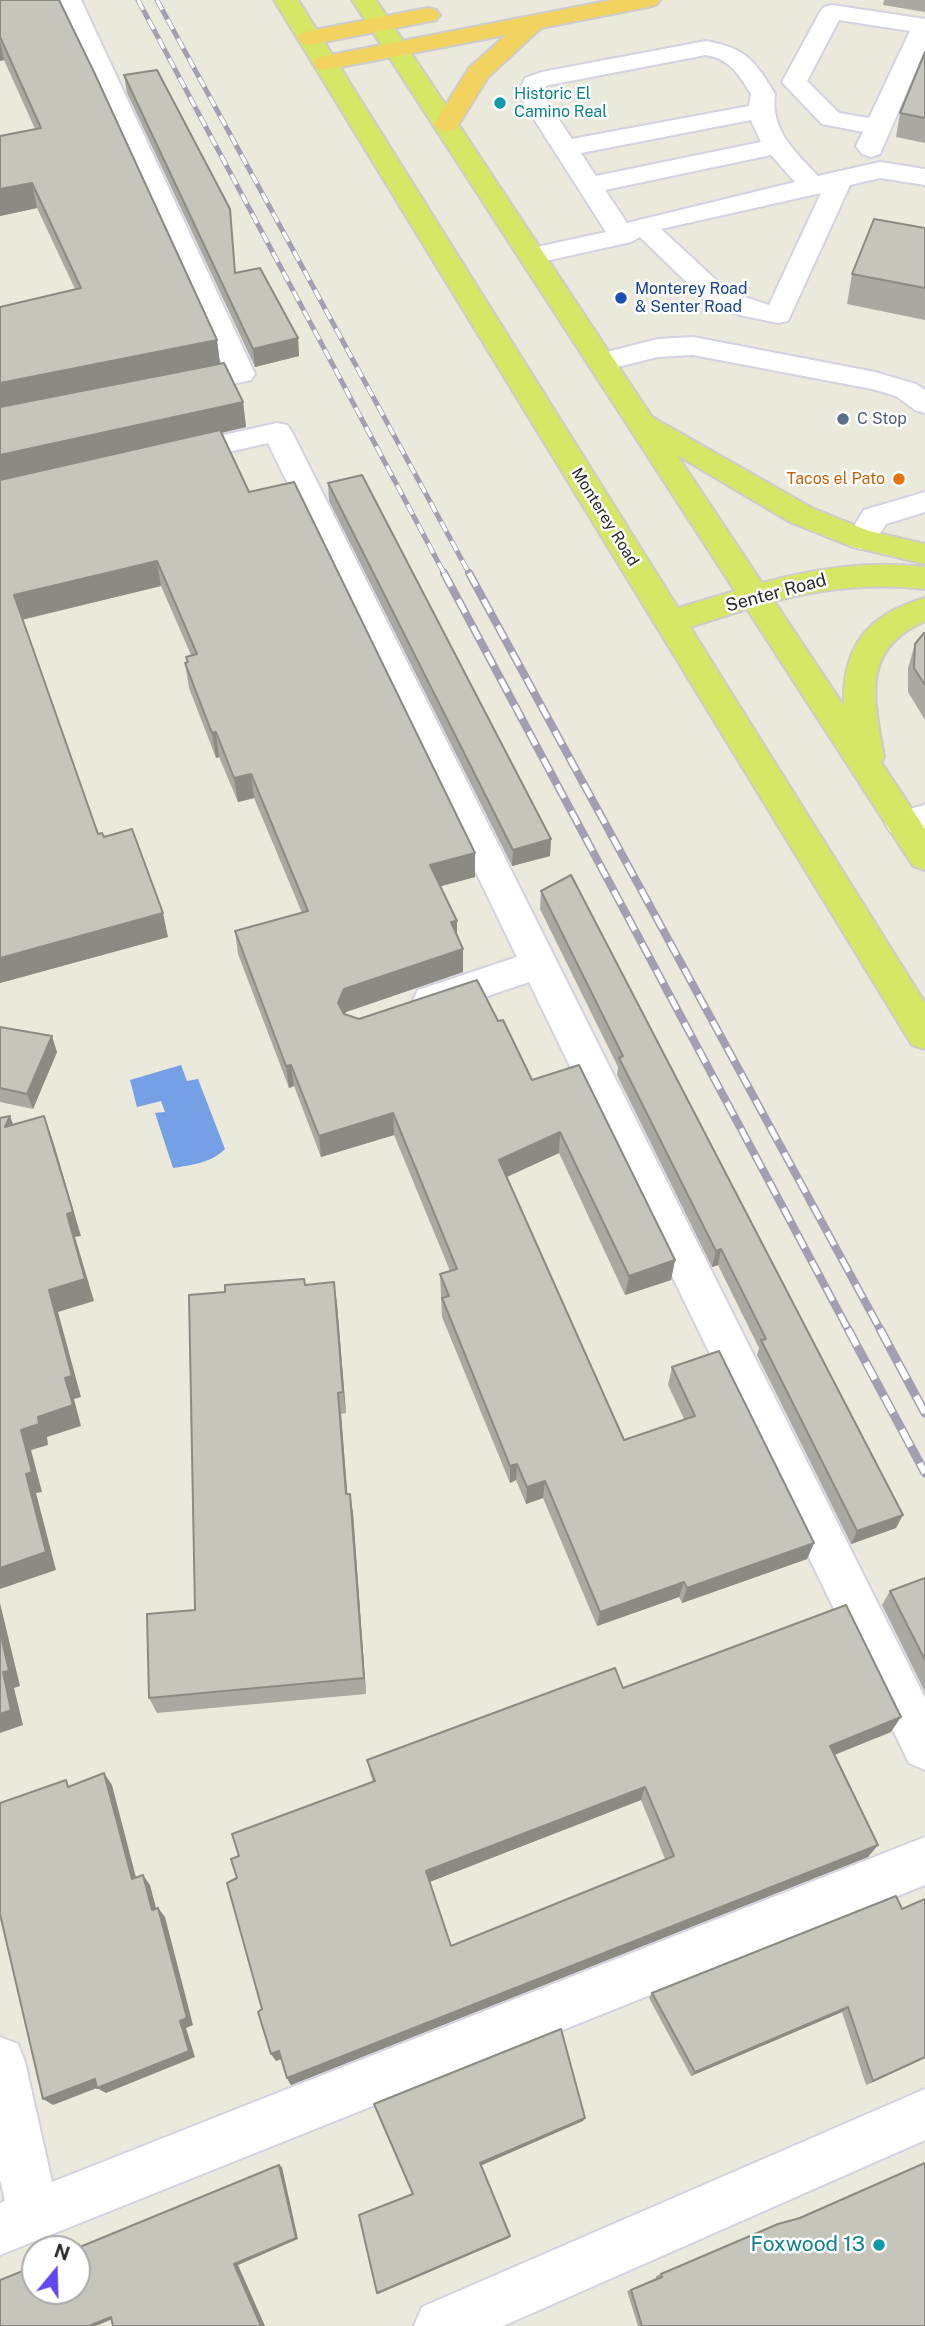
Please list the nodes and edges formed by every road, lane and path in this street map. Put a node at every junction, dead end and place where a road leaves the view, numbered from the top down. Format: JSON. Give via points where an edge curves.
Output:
{"nodes":[{"id":1,"x":69,"y":0,"type":"edge"},
{"id":2,"x":286,"y":0,"type":"edge"},
{"id":3,"x":364,"y":0,"type":"edge"},
{"id":4,"x":648,"y":0,"type":"edge"},
{"id":5,"x":457,"y":10,"type":"dead end"},
{"id":6,"x":534,"y":21,"type":"junction"},
{"id":7,"x":381,"y":24,"type":"junction"},
{"id":8,"x":925,"y":26,"type":"edge"},
{"id":9,"x":309,"y":38,"type":"junction"},
{"id":10,"x":397,"y":49,"type":"junction"},
{"id":11,"x":325,"y":63,"type":"junction"},
{"id":12,"x":761,"y":111,"type":"junction"},
{"id":13,"x":447,"y":124,"type":"junction"},
{"id":14,"x":878,"y":127,"type":"junction"},
{"id":15,"x":777,"y":146,"type":"junction"},
{"id":16,"x":566,"y":148,"type":"junction"},
{"id":17,"x":880,"y":170,"type":"junction"},
{"id":18,"x":925,"y":177,"type":"edge"},
{"id":19,"x":840,"y":179,"type":"junction"},
{"id":20,"x":591,"y":185,"type":"junction"},
{"id":21,"x":814,"y":187,"type":"junction"},
{"id":22,"x":632,"y":230,"type":"junction"},
{"id":23,"x":532,"y":256,"type":"junction"},
{"id":24,"x":601,"y":362,"type":"junction"},
{"id":25,"x":160,"y":390,"type":"edge"},
{"id":26,"x":925,"y":404,"type":"edge"},
{"id":27,"x":640,"y":420,"type":"junction"},
{"id":28,"x":145,"y":462,"type":"edge"},
{"id":29,"x":925,"y":502,"type":"edge"},
{"id":30,"x":861,"y":539,"type":"junction"},
{"id":31,"x":925,"y":554,"type":"edge"},
{"id":32,"x":925,"y":578,"type":"edge"},
{"id":33,"x":756,"y":597,"type":"junction"},
{"id":34,"x":925,"y":609,"type":"edge"},
{"id":35,"x":670,"y":622,"type":"junction"},
{"id":36,"x":869,"y":769,"type":"junction"},
{"id":37,"x":914,"y":820,"type":"edge"},
{"id":38,"x":925,"y":857,"type":"edge"},
{"id":39,"x":539,"y":964,"type":"junction"},
{"id":40,"x":398,"y":1011,"type":"edge"},
{"id":41,"x":925,"y":1034,"type":"edge"},
{"id":42,"x":925,"y":1747,"type":"edge"},
{"id":43,"x":925,"y":1861,"type":"edge"},
{"id":44,"x":0,"y":2062,"type":"edge"},
{"id":45,"x":925,"y":2115,"type":"edge"},
{"id":46,"x":17,"y":2222,"type":"edge"},
{"id":47,"x":442,"y":2326,"type":"edge"}],
"edges":[{"from":1,"to":25,"type":"lane","via":[[241,374]]},
{"from":2,"to":9,"type":"main road","name":"Monterey Road"},
{"from":3,"to":7,"type":"main road"},
{"from":4,"to":6,"type":"highway"},
{"from":5,"to":7,"type":"highway"},
{"from":6,"to":10,"type":"highway"},
{"from":6,"to":13,"type":"highway","via":[[478,73]]},
{"from":7,"to":9,"type":"highway"},
{"from":7,"to":10,"type":"main road"},
{"from":8,"to":14,"type":"lane"},
{"from":8,"to":14,"type":"lane","via":[[832,12],[794,82],[831,119]]},
{"from":9,"to":11,"type":"main road","name":"Monterey Road"},
{"from":10,"to":11,"type":"highway"},
{"from":10,"to":13,"type":"main road"},
{"from":11,"to":35,"type":"main road","name":"Monterey Road"},
{"from":12,"to":15,"type":"lane"},
{"from":12,"to":16,"type":"lane"},
{"from":12,"to":16,"type":"lane","via":[[763,94],[742,61],[733,53],[706,47],[534,83],[530,94]]},
{"from":13,"to":23,"type":"main road"},
{"from":14,"to":17,"type":"lane","via":[[869,146]]},
{"from":15,"to":20,"type":"lane"},
{"from":15,"to":21,"type":"lane"},
{"from":16,"to":20,"type":"lane"},
{"from":17,"to":18,"type":"lane"},
{"from":17,"to":19,"type":"lane"},
{"from":19,"to":21,"type":"lane"},
{"from":19,"to":22,"type":"lane","via":[[778,315],[719,298]]},
{"from":20,"to":22,"type":"lane"},
{"from":21,"to":22,"type":"lane"},
{"from":22,"to":23,"type":"lane"},
{"from":23,"to":24,"type":"main road"},
{"from":24,"to":26,"type":"lane","via":[[658,348],[693,346],[875,381],[906,390]]},
{"from":24,"to":27,"type":"main road"},
{"from":27,"to":30,"type":"main road","via":[[801,515]]},
{"from":27,"to":33,"type":"main road"},
{"from":28,"to":39,"type":"lane","via":[[276,432]]},
{"from":29,"to":30,"type":"lane","via":[[875,517]]},
{"from":30,"to":31,"type":"main road"},
{"from":32,"to":33,"type":"main road","name":"Senter Road","via":[[830,577]]},
{"from":33,"to":35,"type":"main road","name":"Senter Road"},
{"from":33,"to":36,"type":"main road"},
{"from":34,"to":36,"type":"main road","via":[[885,628],[862,657],[858,698]]},
{"from":35,"to":41,"type":"main road","name":"Monterey Road"},
{"from":36,"to":37,"type":"main road"},
{"from":37,"to":38,"type":"main road"},
{"from":39,"to":40,"type":"lane"},
{"from":39,"to":42,"type":"lane"},
{"from":43,"to":46,"type":"lane"},
{"from":44,"to":46,"type":"lane"},
{"from":45,"to":47,"type":"lane"}]}
